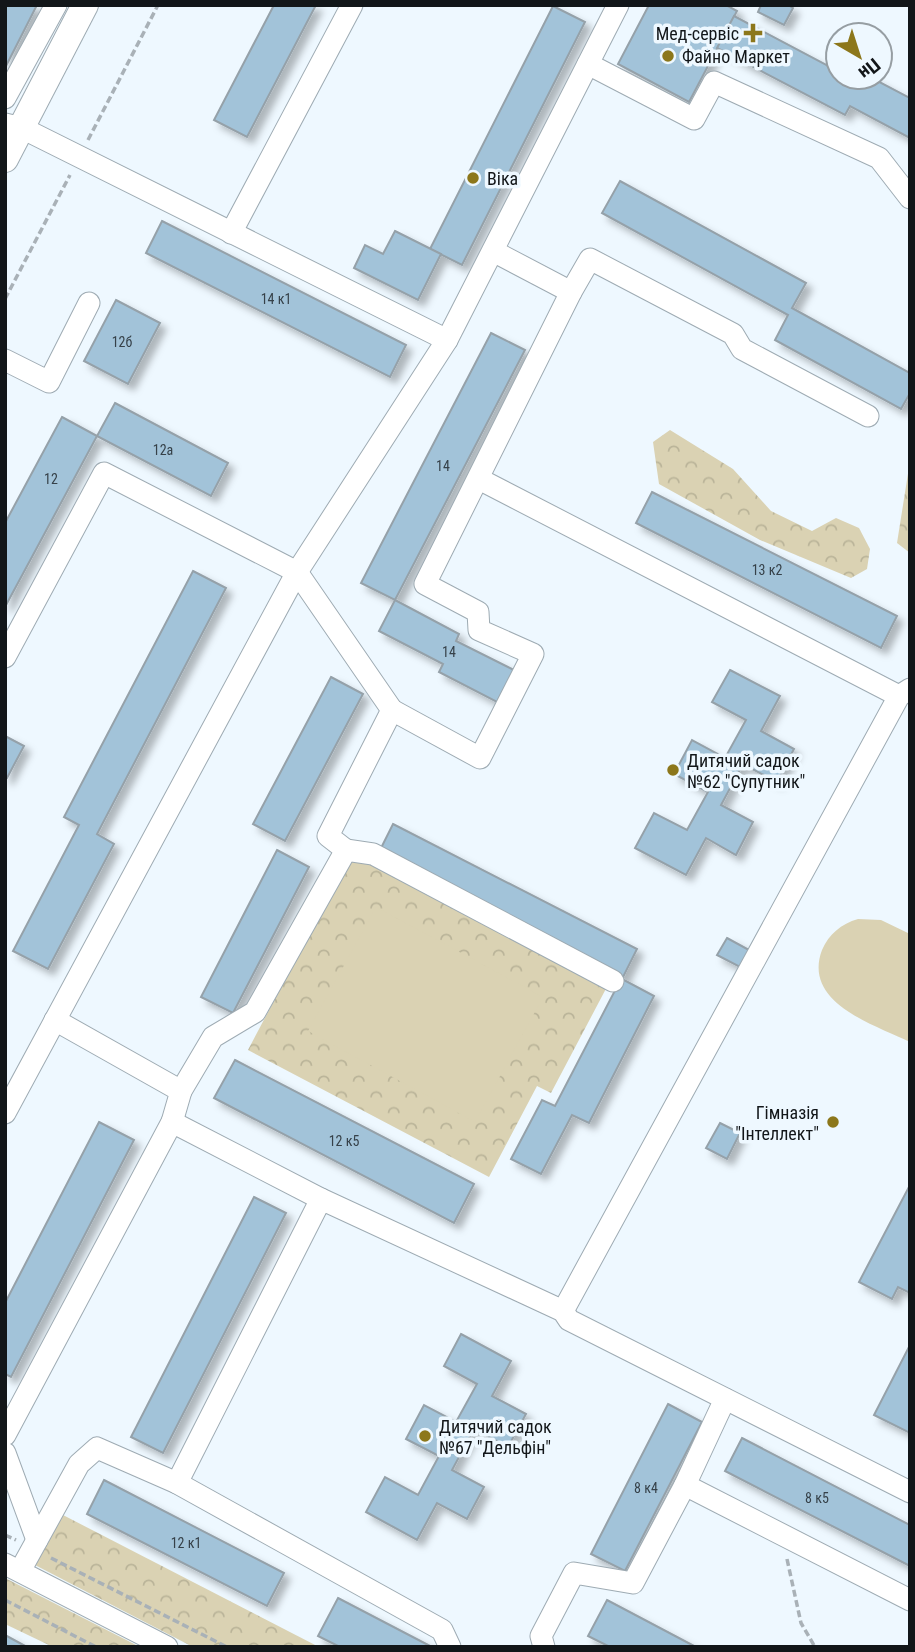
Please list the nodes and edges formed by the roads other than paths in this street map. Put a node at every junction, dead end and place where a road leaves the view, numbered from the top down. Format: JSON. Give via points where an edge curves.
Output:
{"nodes":[{"id":1,"x":56,"y":5,"type":"edge"},
{"id":2,"x":85,"y":5,"type":"edge"},
{"id":3,"x":352,"y":5,"type":"edge"},
{"id":4,"x":618,"y":5,"type":"edge"},
{"id":5,"x":588,"y":64,"type":"junction"},
{"id":6,"x":5,"y":99,"type":"edge"},
{"id":7,"x":13,"y":126,"type":"edge"},
{"id":8,"x":5,"y":159,"type":"edge"},
{"id":9,"x":910,"y":198,"type":"edge"},
{"id":10,"x":231,"y":233,"type":"junction"},
{"id":11,"x":493,"y":251,"type":"junction"},
{"id":12,"x":571,"y":292,"type":"junction"},
{"id":13,"x":89,"y":303,"type":"dead end"},
{"id":14,"x":447,"y":340,"type":"junction"},
{"id":15,"x":5,"y":360,"type":"edge"},
{"id":16,"x":868,"y":416,"type":"dead end"},
{"id":17,"x":479,"y":479,"type":"junction"},
{"id":18,"x":297,"y":572,"type":"junction"},
{"id":19,"x":5,"y":657,"type":"edge"},
{"id":20,"x":904,"y":692,"type":"edge"},
{"id":21,"x":392,"y":710,"type":"junction"},
{"id":22,"x":346,"y":850,"type":"junction"},
{"id":23,"x":613,"y":981,"type":"dead end"},
{"id":24,"x":55,"y":1020,"type":"junction"},
{"id":25,"x":181,"y":1091,"type":"junction"},
{"id":26,"x":5,"y":1113,"type":"edge"},
{"id":27,"x":172,"y":1122,"type":"junction"},
{"id":28,"x":321,"y":1199,"type":"junction"},
{"id":29,"x":563,"y":1311,"type":"junction"},
{"id":30,"x":725,"y":1399,"type":"junction"},
{"id":31,"x":5,"y":1435,"type":"edge"},
{"id":32,"x":5,"y":1453,"type":"edge"},
{"id":33,"x":177,"y":1483,"type":"junction"},
{"id":34,"x":685,"y":1485,"type":"junction"},
{"id":35,"x":910,"y":1492,"type":"edge"},
{"id":36,"x":34,"y":1544,"type":"junction"},
{"id":37,"x":12,"y":1567,"type":"edge"},
{"id":38,"x":910,"y":1600,"type":"edge"},
{"id":39,"x":167,"y":1647,"type":"edge"},
{"id":40,"x":450,"y":1647,"type":"edge"},
{"id":41,"x":544,"y":1647,"type":"edge"}],
"edges":[{"from":1,"to":6,"type":"street"},
{"from":2,"to":7,"type":"main road"},
{"from":3,"to":10,"type":"street"},
{"from":4,"to":5,"type":"street"},
{"from":5,"to":9,"type":"street","via":[[694,120],[714,82],[879,158]]},
{"from":5,"to":11,"type":"street"},
{"from":7,"to":8,"type":"main road"},
{"from":7,"to":10,"type":"street"},
{"from":10,"to":14,"type":"street"},
{"from":11,"to":12,"type":"street"},
{"from":11,"to":14,"type":"street"},
{"from":12,"to":16,"type":"street","via":[[590,259],[733,334],[742,349]]},
{"from":12,"to":17,"type":"street"},
{"from":13,"to":15,"type":"street","via":[[49,382]]},
{"from":14,"to":18,"type":"street"},
{"from":17,"to":20,"type":"street"},
{"from":17,"to":21,"type":"street","via":[[425,584],[478,612],[479,630],[533,654],[480,758]]},
{"from":18,"to":19,"type":"street","via":[[104,473]]},
{"from":18,"to":21,"type":"street"},
{"from":18,"to":24,"type":"street"},
{"from":20,"to":29,"type":"street"},
{"from":21,"to":22,"type":"street","via":[[328,836]]},
{"from":22,"to":23,"type":"street","via":[[373,854]]},
{"from":22,"to":25,"type":"street","via":[[255,1012],[214,1037]]},
{"from":24,"to":25,"type":"street"},
{"from":24,"to":26,"type":"street"},
{"from":25,"to":27,"type":"street"},
{"from":27,"to":28,"type":"street"},
{"from":27,"to":31,"type":"street"},
{"from":28,"to":29,"type":"street"},
{"from":28,"to":33,"type":"street"},
{"from":29,"to":30,"type":"street","via":[[569,1320]]},
{"from":30,"to":34,"type":"street"},
{"from":30,"to":35,"type":"street"},
{"from":32,"to":36,"type":"street"},
{"from":33,"to":36,"type":"street","via":[[97,1448],[79,1464]]},
{"from":33,"to":40,"type":"street","via":[[442,1630]]},
{"from":34,"to":38,"type":"street"},
{"from":34,"to":41,"type":"street","via":[[633,1583],[574,1573],[541,1636]]},
{"from":36,"to":37,"type":"street"},
{"from":37,"to":39,"type":"street"}]}
